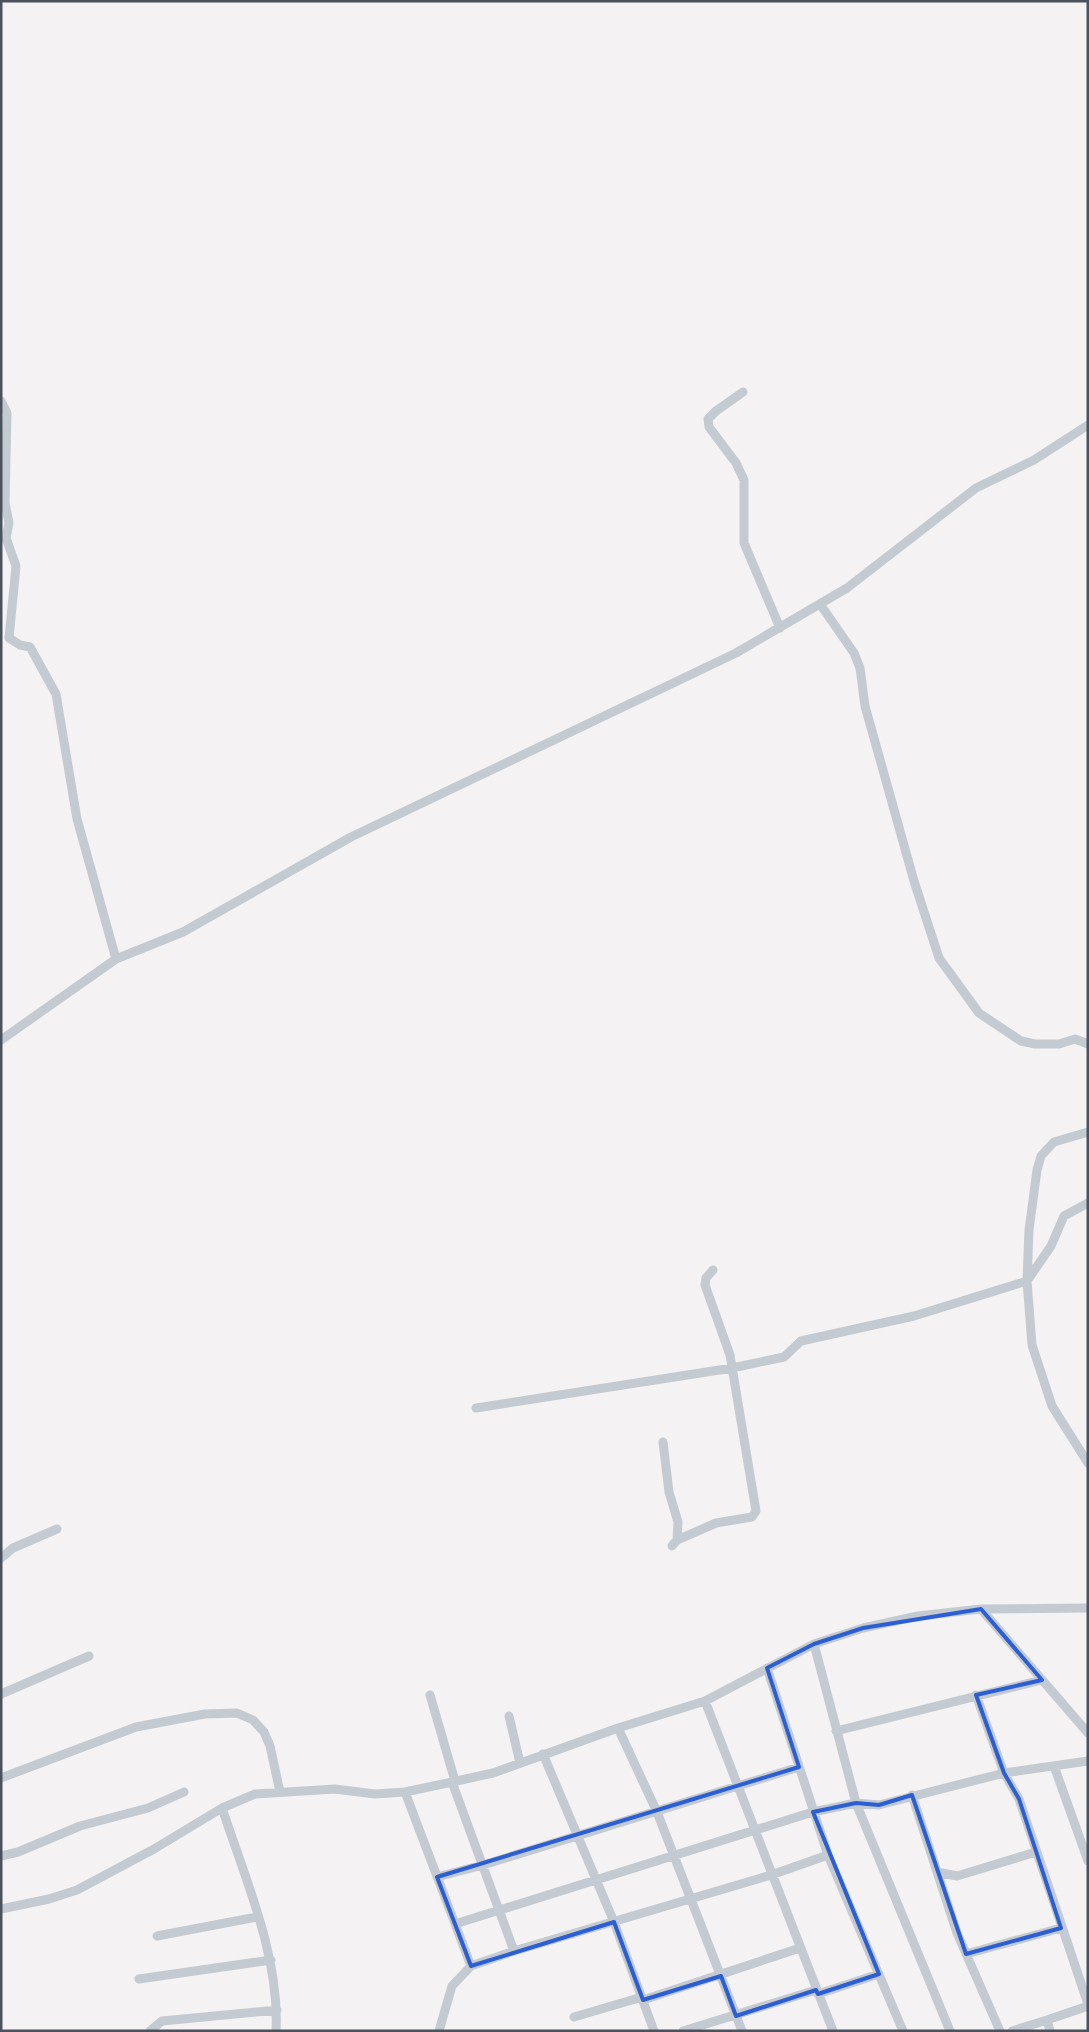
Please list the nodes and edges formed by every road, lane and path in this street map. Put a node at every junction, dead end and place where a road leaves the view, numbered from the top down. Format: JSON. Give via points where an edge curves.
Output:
{"nodes":[{"id":1,"x":743,"y":392,"type":"dead end"},
{"id":2,"x":1,"y":401,"type":"edge"},
{"id":3,"x":1088,"y":425,"type":"edge"},
{"id":4,"x":820,"y":604,"type":"junction"},
{"id":5,"x":780,"y":628,"type":"junction"},
{"id":6,"x":116,"y":959,"type":"junction"},
{"id":7,"x":1,"y":1040,"type":"edge"},
{"id":8,"x":1088,"y":1044,"type":"edge"},
{"id":9,"x":1088,"y":1132,"type":"edge"},
{"id":10,"x":1088,"y":1203,"type":"edge"},
{"id":11,"x":713,"y":1270,"type":"dead end"},
{"id":12,"x":1028,"y":1281,"type":"junction"},
{"id":13,"x":732,"y":1368,"type":"junction"},
{"id":14,"x":476,"y":1408,"type":"dead end"},
{"id":15,"x":664,"y":1442,"type":"dead end"},
{"id":16,"x":1088,"y":1462,"type":"edge"},
{"id":17,"x":57,"y":1529,"type":"dead end"},
{"id":18,"x":1,"y":1558,"type":"edge"},
{"id":19,"x":1088,"y":1608,"type":"edge"},
{"id":20,"x":980,"y":1609,"type":"junction"},
{"id":21,"x":814,"y":1644,"type":"junction"},
{"id":22,"x":89,"y":1656,"type":"dead end"},
{"id":23,"x":767,"y":1668,"type":"junction"},
{"id":24,"x":1042,"y":1680,"type":"junction"},
{"id":25,"x":1,"y":1694,"type":"edge"},
{"id":26,"x":976,"y":1695,"type":"junction"},
{"id":27,"x":430,"y":1696,"type":"dead end"},
{"id":28,"x":705,"y":1701,"type":"junction"},
{"id":29,"x":509,"y":1716,"type":"dead end"},
{"id":30,"x":618,"y":1728,"type":"junction"},
{"id":31,"x":836,"y":1732,"type":"junction"},
{"id":32,"x":1088,"y":1733,"type":"edge"},
{"id":33,"x":543,"y":1754,"type":"junction"},
{"id":34,"x":1088,"y":1761,"type":"edge"},
{"id":35,"x":520,"y":1762,"type":"junction"},
{"id":36,"x":1054,"y":1766,"type":"junction"},
{"id":37,"x":799,"y":1767,"type":"junction"},
{"id":38,"x":1004,"y":1773,"type":"junction"},
{"id":39,"x":1,"y":1778,"type":"edge"},
{"id":40,"x":453,"y":1782,"type":"junction"},
{"id":41,"x":737,"y":1788,"type":"junction"},
{"id":42,"x":184,"y":1792,"type":"dead end"},
{"id":43,"x":280,"y":1792,"type":"junction"},
{"id":44,"x":405,"y":1792,"type":"junction"},
{"id":45,"x":912,"y":1795,"type":"junction"},
{"id":46,"x":856,"y":1803,"type":"junction"},
{"id":47,"x":222,"y":1808,"type":"junction"},
{"id":48,"x":657,"y":1812,"type":"junction"},
{"id":49,"x":813,"y":1812,"type":"junction"},
{"id":50,"x":755,"y":1832,"type":"junction"},
{"id":51,"x":579,"y":1836,"type":"junction"},
{"id":52,"x":1036,"y":1852,"type":"junction"},
{"id":53,"x":828,"y":1855,"type":"junction"},
{"id":54,"x":1,"y":1856,"type":"edge"},
{"id":55,"x":674,"y":1856,"type":"junction"},
{"id":56,"x":1088,"y":1861,"type":"edge"},
{"id":57,"x":483,"y":1865,"type":"junction"},
{"id":58,"x":937,"y":1872,"type":"junction"},
{"id":59,"x":771,"y":1875,"type":"junction"},
{"id":60,"x":437,"y":1876,"type":"junction"},
{"id":61,"x":597,"y":1879,"type":"junction"},
{"id":62,"x":692,"y":1899,"type":"junction"},
{"id":63,"x":1,"y":1909,"type":"edge"},
{"id":64,"x":499,"y":1909,"type":"junction"},
{"id":65,"x":257,"y":1917,"type":"junction"},
{"id":66,"x":614,"y":1922,"type":"junction"},
{"id":67,"x":455,"y":1924,"type":"junction"},
{"id":68,"x":1061,"y":1928,"type":"junction"},
{"id":69,"x":157,"y":1936,"type":"dead end"},
{"id":70,"x":800,"y":1948,"type":"junction"},
{"id":71,"x":514,"y":1950,"type":"junction"},
{"id":72,"x":966,"y":1954,"type":"junction"},
{"id":73,"x":271,"y":1960,"type":"junction"},
{"id":74,"x":471,"y":1966,"type":"junction"},
{"id":75,"x":879,"y":1974,"type":"junction"},
{"id":76,"x":721,"y":1976,"type":"junction"},
{"id":77,"x":139,"y":1979,"type":"dead end"},
{"id":78,"x":817,"y":1992,"type":"junction"},
{"id":79,"x":642,"y":1999,"type":"junction"},
{"id":80,"x":1088,"y":2005,"type":"edge"},
{"id":81,"x":277,"y":2010,"type":"junction"},
{"id":82,"x":736,"y":2016,"type":"junction"},
{"id":83,"x":574,"y":2017,"type":"dead end"},
{"id":84,"x":1047,"y":2020,"type":"junction"},
{"id":85,"x":150,"y":2031,"type":"edge"},
{"id":86,"x":276,"y":2031,"type":"edge"},
{"id":87,"x":439,"y":2031,"type":"edge"},
{"id":88,"x":654,"y":2031,"type":"edge"},
{"id":89,"x":684,"y":2031,"type":"edge"},
{"id":90,"x":742,"y":2031,"type":"edge"},
{"id":91,"x":833,"y":2031,"type":"edge"},
{"id":92,"x":903,"y":2031,"type":"edge"},
{"id":93,"x":950,"y":2031,"type":"edge"},
{"id":94,"x":1000,"y":2031,"type":"edge"},
{"id":95,"x":1012,"y":2031,"type":"edge"},
{"id":96,"x":1050,"y":2031,"type":"edge"}],
"edges":[{"from":1,"to":5,"type":"street","via":[[708,419],[709,426],[736,463],[744,480],[744,543]]},
{"from":2,"to":6,"type":"street","via":[[7,413],[5,504],[9,523],[6,538],[16,566],[9,638],[30,647],[56,694],[77,819]]},
{"from":3,"to":4,"type":"street","via":[[1034,460],[976,488],[847,588]]},
{"from":4,"to":5,"type":"street"},
{"from":4,"to":8,"type":"street","via":[[854,653],[860,668],[865,706],[939,958],[979,1013],[1021,1041],[1059,1044],[1075,1039]]},
{"from":5,"to":6,"type":"street","via":[[736,653],[351,837],[183,932]]},
{"from":6,"to":7,"type":"street"},
{"from":9,"to":12,"type":"street","via":[[1054,1142],[1041,1156],[1029,1230]]},
{"from":10,"to":12,"type":"street","via":[[1064,1216],[1051,1246]]},
{"from":11,"to":13,"type":"street","via":[[705,1285]]},
{"from":12,"to":13,"type":"street","via":[[914,1316],[801,1341],[784,1357]]},
{"from":12,"to":16,"type":"street","via":[[1032,1345],[1052,1406]]},
{"from":13,"to":14,"type":"street"},
{"from":13,"to":15,"type":"street","via":[[756,1511],[752,1517],[716,1523],[675,1543],[678,1522],[669,1492]]},
{"from":17,"to":18,"type":"street","via":[[13,1548]]},
{"from":19,"to":20,"type":"street"},
{"from":20,"to":21,"type":"street","via":[[918,1616]]},
{"from":20,"to":24,"type":"street"},
{"from":21,"to":23,"type":"street"},
{"from":21,"to":31,"type":"street"},
{"from":22,"to":25,"type":"street"},
{"from":23,"to":28,"type":"street"},
{"from":23,"to":37,"type":"street"},
{"from":24,"to":26,"type":"street"},
{"from":24,"to":32,"type":"street"},
{"from":26,"to":31,"type":"street"},
{"from":26,"to":38,"type":"street"},
{"from":27,"to":40,"type":"street"},
{"from":28,"to":30,"type":"street"},
{"from":28,"to":41,"type":"street"},
{"from":29,"to":35,"type":"street"},
{"from":30,"to":33,"type":"street"},
{"from":30,"to":48,"type":"street"},
{"from":31,"to":46,"type":"street"},
{"from":33,"to":35,"type":"street"},
{"from":33,"to":51,"type":"street"},
{"from":34,"to":36,"type":"street"},
{"from":35,"to":40,"type":"street","via":[[493,1773]]},
{"from":36,"to":38,"type":"street"},
{"from":36,"to":56,"type":"street"},
{"from":37,"to":41,"type":"street"},
{"from":37,"to":49,"type":"street"},
{"from":38,"to":45,"type":"street"},
{"from":38,"to":52,"type":"street","via":[[1019,1799]]},
{"from":39,"to":43,"type":"street","via":[[136,1727],[205,1714],[237,1713],[253,1720],[264,1732]]},
{"from":40,"to":44,"type":"street"},
{"from":40,"to":57,"type":"street"},
{"from":41,"to":48,"type":"street"},
{"from":41,"to":50,"type":"street"},
{"from":42,"to":54,"type":"street","via":[[148,1808],[80,1826]]},
{"from":43,"to":44,"type":"street","via":[[335,1789],[376,1794]]},
{"from":43,"to":47,"type":"street","via":[[255,1794]]},
{"from":44,"to":60,"type":"street"},
{"from":45,"to":46,"type":"street","via":[[879,1805]]},
{"from":45,"to":58,"type":"street"},
{"from":46,"to":49,"type":"street"},
{"from":46,"to":93,"type":"street"},
{"from":47,"to":63,"type":"street","via":[[77,1890]]},
{"from":47,"to":65,"type":"street"},
{"from":48,"to":51,"type":"street"},
{"from":48,"to":55,"type":"street"},
{"from":49,"to":50,"type":"street"},
{"from":49,"to":53,"type":"street"},
{"from":50,"to":55,"type":"street"},
{"from":50,"to":59,"type":"street"},
{"from":51,"to":57,"type":"street"},
{"from":51,"to":61,"type":"street"},
{"from":52,"to":58,"type":"street","via":[[957,1876]]},
{"from":52,"to":68,"type":"street"},
{"from":53,"to":59,"type":"street"},
{"from":53,"to":75,"type":"street"},
{"from":55,"to":61,"type":"street"},
{"from":55,"to":62,"type":"street"},
{"from":57,"to":60,"type":"street"},
{"from":57,"to":64,"type":"street"},
{"from":58,"to":72,"type":"street"},
{"from":59,"to":62,"type":"street"},
{"from":59,"to":70,"type":"street"},
{"from":60,"to":67,"type":"street"},
{"from":61,"to":64,"type":"street"},
{"from":61,"to":66,"type":"street"},
{"from":62,"to":66,"type":"street"},
{"from":62,"to":76,"type":"street"},
{"from":64,"to":67,"type":"street"},
{"from":64,"to":71,"type":"street"},
{"from":65,"to":69,"type":"street"},
{"from":65,"to":73,"type":"street"},
{"from":66,"to":71,"type":"street"},
{"from":66,"to":79,"type":"street"},
{"from":67,"to":74,"type":"street"},
{"from":68,"to":72,"type":"street"},
{"from":68,"to":80,"type":"street"},
{"from":70,"to":76,"type":"street"},
{"from":70,"to":78,"type":"street"},
{"from":71,"to":74,"type":"street"},
{"from":72,"to":94,"type":"street"},
{"from":73,"to":77,"type":"street"},
{"from":73,"to":81,"type":"street"},
{"from":74,"to":87,"type":"street","via":[[452,1986]]},
{"from":75,"to":78,"type":"street"},
{"from":75,"to":92,"type":"street"},
{"from":76,"to":79,"type":"street"},
{"from":76,"to":82,"type":"street"},
{"from":78,"to":82,"type":"street"},
{"from":78,"to":91,"type":"street"},
{"from":79,"to":83,"type":"street"},
{"from":79,"to":88,"type":"street"},
{"from":80,"to":84,"type":"street"},
{"from":81,"to":85,"type":"street","via":[[162,2021]]},
{"from":81,"to":86,"type":"street"},
{"from":82,"to":89,"type":"street"},
{"from":82,"to":90,"type":"street"},
{"from":84,"to":95,"type":"street"},
{"from":84,"to":96,"type":"street"}]}
